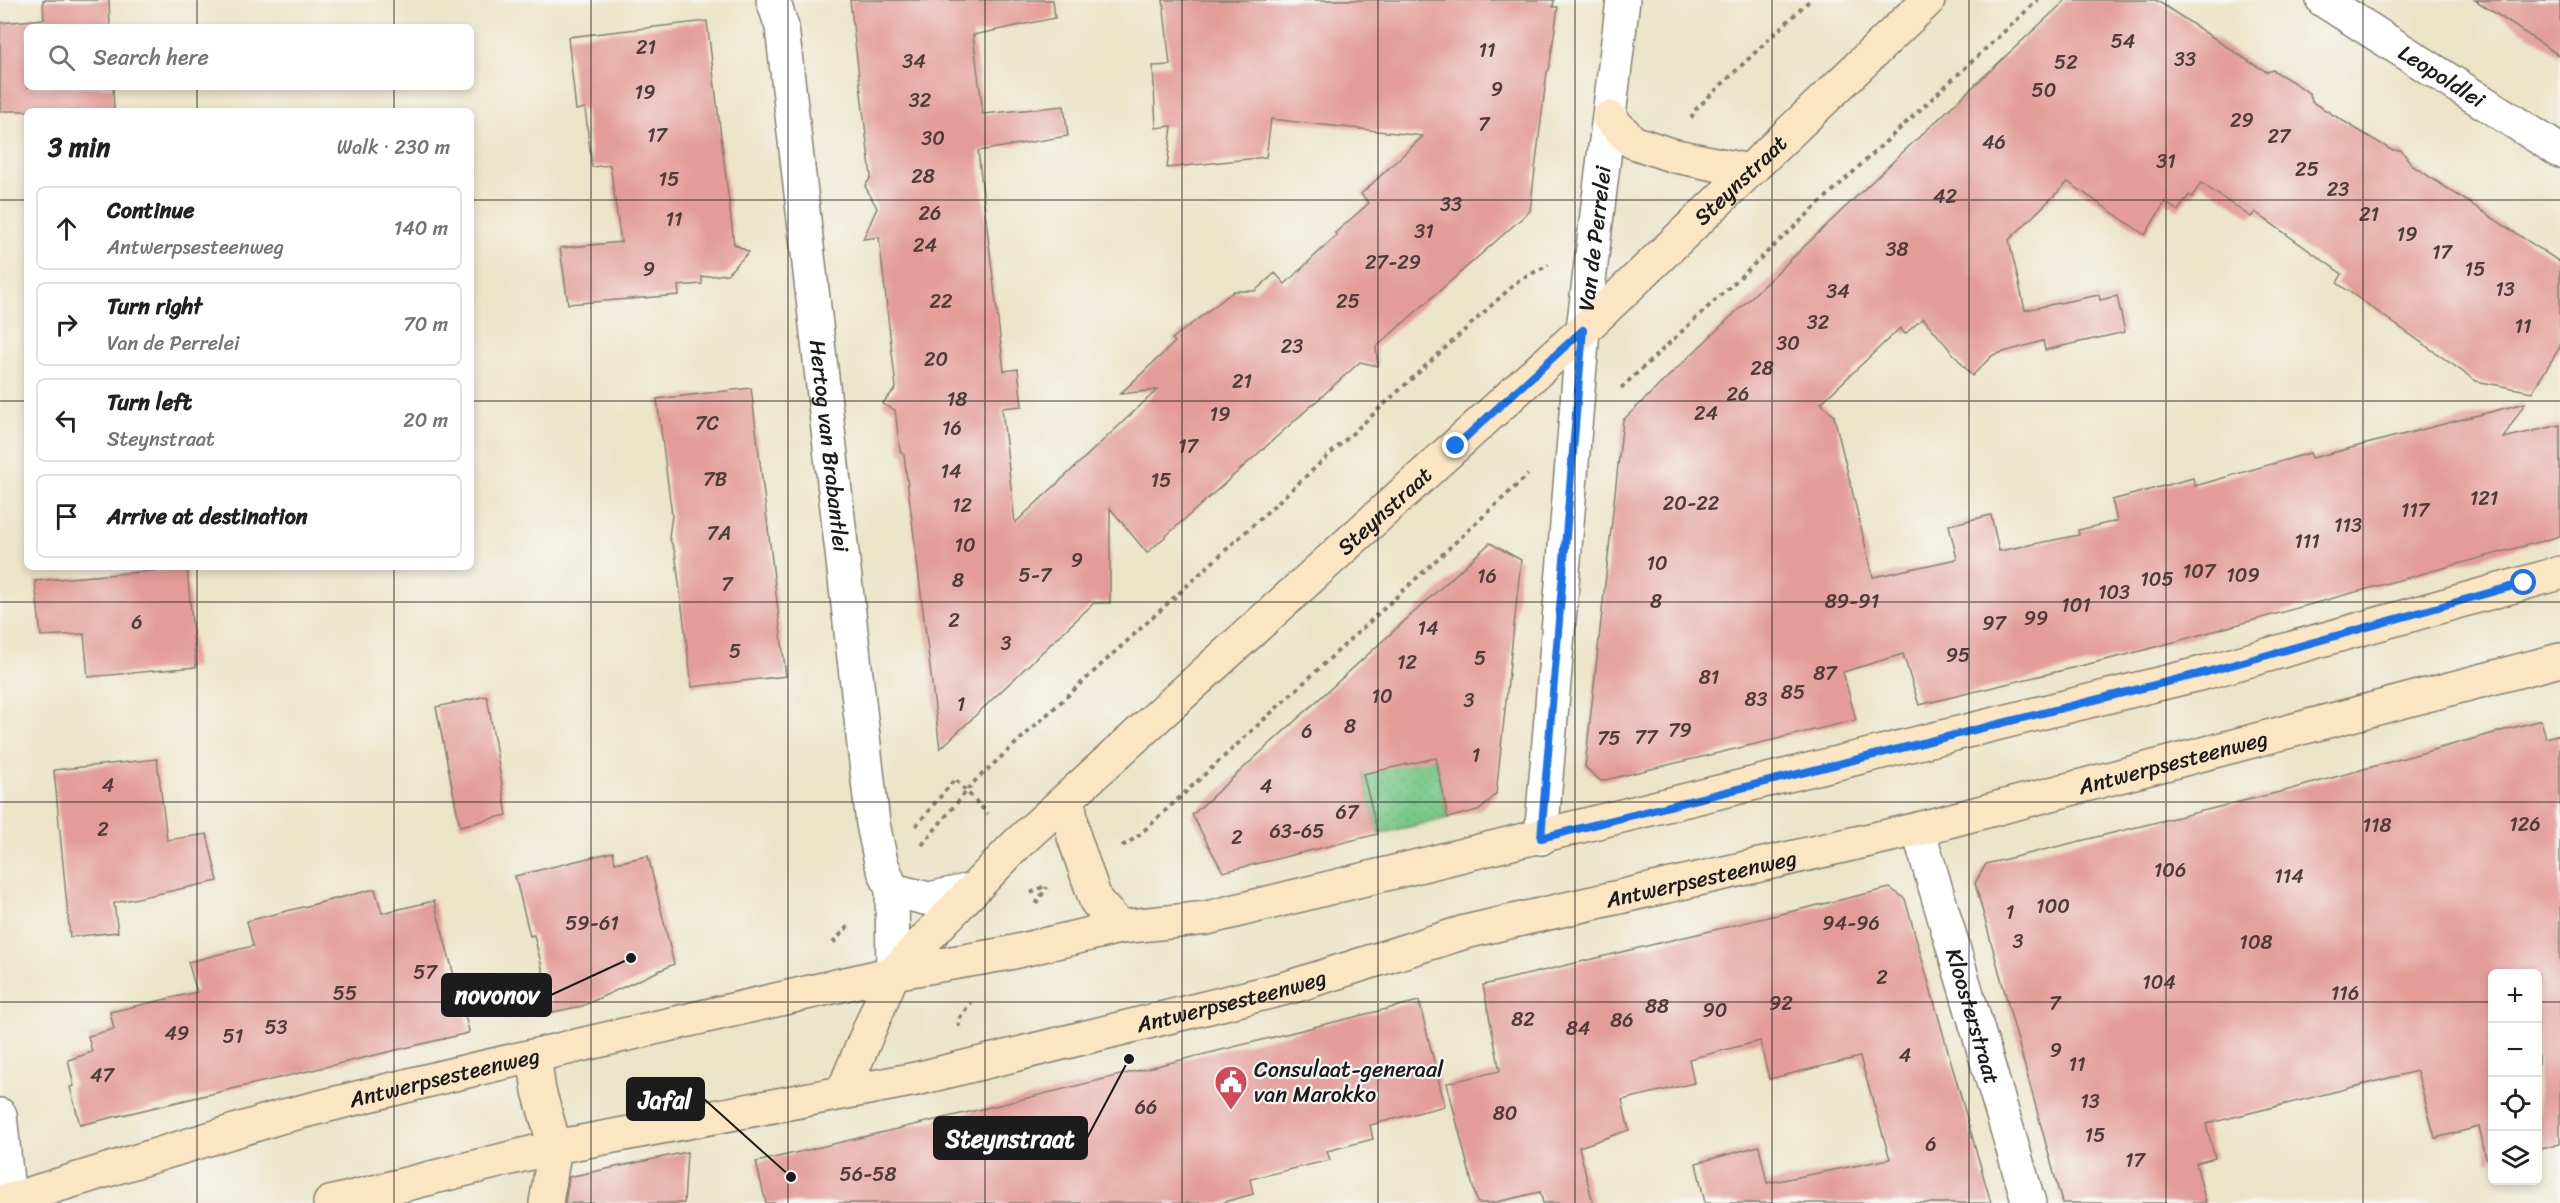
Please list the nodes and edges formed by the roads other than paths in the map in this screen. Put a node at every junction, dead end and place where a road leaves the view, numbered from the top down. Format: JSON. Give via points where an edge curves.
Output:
{"nodes":[{"id":1,"x":773,"y":0,"type":"edge"},
{"id":2,"x":1623,"y":0,"type":"edge"},
{"id":3,"x":1928,"y":0,"type":"edge"},
{"id":4,"x":2323,"y":0,"type":"edge"},
{"id":5,"x":1609,"y":118,"type":"junction"},
{"id":6,"x":2560,"y":151,"type":"edge"},
{"id":7,"x":1749,"y":171,"type":"junction"},
{"id":8,"x":1583,"y":330,"type":"junction"},
{"id":9,"x":2560,"y":573,"type":"edge"},
{"id":10,"x":2560,"y":660,"type":"edge"},
{"id":11,"x":1068,"y":798,"type":"junction"},
{"id":12,"x":1918,"y":829,"type":"junction"},
{"id":13,"x":1541,"y":838,"type":"junction"},
{"id":14,"x":890,"y":886,"type":"junction"},
{"id":15,"x":971,"y":890,"type":"junction"},
{"id":16,"x":1120,"y":927,"type":"junction"},
{"id":17,"x":893,"y":973,"type":"junction"},
{"id":18,"x":534,"y":1056,"type":"junction"},
{"id":19,"x":843,"y":1092,"type":"junction"},
{"id":20,"x":0,"y":1115,"type":"edge"},
{"id":21,"x":555,"y":1147,"type":"junction"},
{"id":22,"x":4,"y":1202,"type":"edge"},
{"id":23,"x":330,"y":1203,"type":"edge"},
{"id":24,"x":546,"y":1203,"type":"edge"},
{"id":25,"x":2029,"y":1203,"type":"edge"}],
"edges":[{"from":1,"to":14,"type":"street","name":"Hertog van Brabantlei","via":[[782,27],[873,824]]},
{"from":2,"to":5,"type":"street","name":"Van de Perrelei"},
{"from":3,"to":7,"type":"street","name":"Steynstraat"},
{"from":4,"to":6,"type":"street","name":"Leopoldlei"},
{"from":5,"to":7,"type":"street","via":[[1633,142],[1671,155]]},
{"from":5,"to":8,"type":"street","name":"Van de Perrelei"},
{"from":7,"to":8,"type":"street","name":"Steynstraat"},
{"from":8,"to":11,"type":"street","name":"Steynstraat"},
{"from":8,"to":13,"type":"street","name":"Van de Perrelei"},
{"from":9,"to":13,"type":"street","name":"Antwerpsesteenweg","via":[[2207,672]]},
{"from":10,"to":12,"type":"street","name":"Antwerpsesteenweg"},
{"from":11,"to":15,"type":"street","name":"Steynstraat"},
{"from":11,"to":16,"type":"street","via":[[1074,837],[1096,901]]},
{"from":12,"to":19,"type":"street","name":"Antwerpsesteenweg","via":[[1465,932],[1290,987],[916,1079]]},
{"from":12,"to":25,"type":"street","name":"Kloosterstraat"},
{"from":13,"to":16,"type":"street","name":"Antwerpsesteenweg","via":[[1207,918]]},
{"from":14,"to":15,"type":"street","via":[[929,899]]},
{"from":14,"to":17,"type":"street","name":"Hertog van Brabantlei"},
{"from":15,"to":17,"type":"street","name":"Steynstraat"},
{"from":16,"to":17,"type":"street","name":"Antwerpsesteenweg","via":[[1005,954]]},
{"from":17,"to":18,"type":"street","name":"Antwerpsesteenweg"},
{"from":17,"to":19,"type":"street"},
{"from":18,"to":21,"type":"street"},
{"from":18,"to":22,"type":"street","name":"Antwerpsesteenweg","via":[[280,1117]]},
{"from":19,"to":21,"type":"street","name":"Antwerpsesteenweg"},
{"from":20,"to":22,"type":"street"},
{"from":21,"to":23,"type":"street","name":"Antwerpsesteenweg"},
{"from":21,"to":24,"type":"street"}]}
